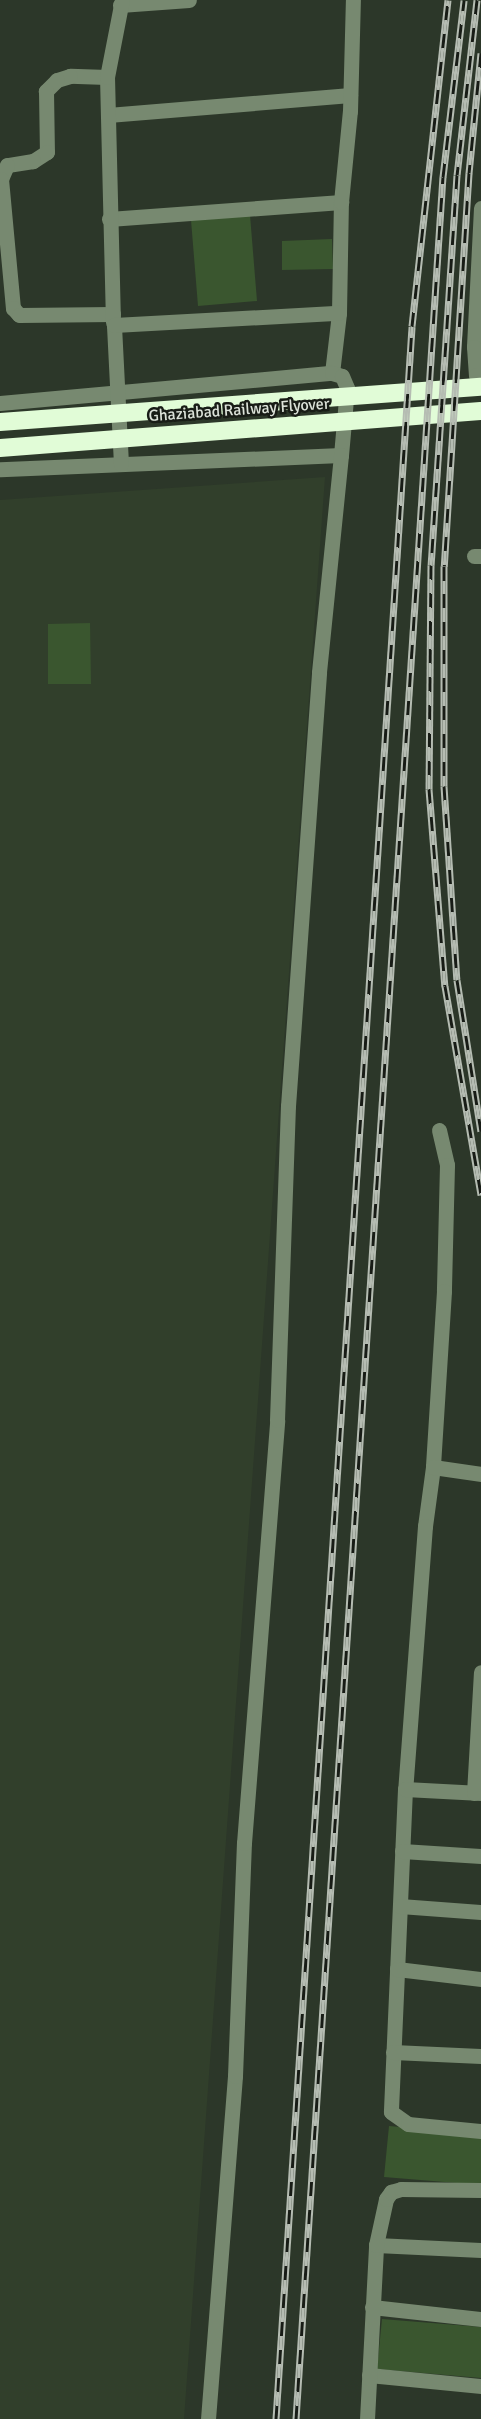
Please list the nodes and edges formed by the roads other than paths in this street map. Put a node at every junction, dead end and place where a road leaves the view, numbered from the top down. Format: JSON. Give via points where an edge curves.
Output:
{"nodes":[{"id":1,"x":189,"y":0,"type":"edge"},
{"id":2,"x":353,"y":0,"type":"edge"},
{"id":3,"x":121,"y":2,"type":"edge"},
{"id":4,"x":108,"y":77,"type":"junction"},
{"id":5,"x":350,"y":95,"type":"junction"},
{"id":6,"x":108,"y":115,"type":"junction"},
{"id":7,"x":341,"y":202,"type":"junction"},
{"id":8,"x":481,"y":208,"type":"edge"},
{"id":9,"x":109,"y":219,"type":"junction"},
{"id":10,"x":339,"y":313,"type":"junction"},
{"id":11,"x":113,"y":320,"type":"junction"},
{"id":12,"x":332,"y":373,"type":"junction"},
{"id":13,"x":481,"y":375,"type":"edge"},
{"id":14,"x":481,"y":387,"type":"edge"},
{"id":15,"x":117,"y":394,"type":"junction"},
{"id":16,"x":0,"y":403,"type":"edge"},
{"id":17,"x":481,"y":411,"type":"edge"},
{"id":18,"x":0,"y":422,"type":"edge"},
{"id":19,"x":0,"y":448,"type":"edge"},
{"id":20,"x":341,"y":455,"type":"junction"},
{"id":21,"x":121,"y":464,"type":"junction"},
{"id":22,"x":0,"y":469,"type":"edge"},
{"id":23,"x":439,"y":1130,"type":"dead end"},
{"id":24,"x":434,"y":1467,"type":"junction"},
{"id":25,"x":481,"y":1474,"type":"edge"},
{"id":26,"x":481,"y":1672,"type":"edge"},
{"id":27,"x":405,"y":1789,"type":"junction"},
{"id":28,"x":478,"y":1793,"type":"edge"},
{"id":29,"x":402,"y":1851,"type":"junction"},
{"id":30,"x":481,"y":1856,"type":"edge"},
{"id":31,"x":400,"y":1906,"type":"junction"},
{"id":32,"x":481,"y":1912,"type":"edge"},
{"id":33,"x":397,"y":1969,"type":"junction"},
{"id":34,"x":481,"y":1979,"type":"edge"},
{"id":35,"x":393,"y":2052,"type":"junction"},
{"id":36,"x":481,"y":2056,"type":"edge"},
{"id":37,"x":481,"y":2131,"type":"edge"},
{"id":38,"x":481,"y":2190,"type":"edge"},
{"id":39,"x":376,"y":2245,"type":"junction"},
{"id":40,"x":481,"y":2250,"type":"edge"},
{"id":41,"x":372,"y":2307,"type":"junction"},
{"id":42,"x":481,"y":2319,"type":"edge"},
{"id":43,"x":369,"y":2375,"type":"junction"},
{"id":44,"x":481,"y":2386,"type":"edge"},
{"id":45,"x":208,"y":2419,"type":"edge"},
{"id":46,"x":367,"y":2419,"type":"edge"}],
"edges":[{"from":1,"to":3,"type":"street"},
{"from":2,"to":5,"type":"street"},
{"from":3,"to":4,"type":"street"},
{"from":4,"to":6,"type":"street"},
{"from":4,"to":11,"type":"street","via":[[70,76],[52,85],[46,91],[46,152],[33,161],[8,165],[1,179],[13,308],[19,315]]},
{"from":5,"to":6,"type":"street"},
{"from":5,"to":7,"type":"street"},
{"from":6,"to":9,"type":"street"},
{"from":7,"to":9,"type":"street"},
{"from":7,"to":10,"type":"street"},
{"from":8,"to":13,"type":"street","via":[[474,347],[476,375]]},
{"from":9,"to":11,"type":"street"},
{"from":10,"to":11,"type":"street"},
{"from":10,"to":12,"type":"street"},
{"from":11,"to":15,"type":"street"},
{"from":12,"to":15,"type":"street"},
{"from":12,"to":20,"type":"street","via":[[342,376],[347,388]]},
{"from":14,"to":18,"type":"highway","name":"Ghaziabad Railway Flyover"},
{"from":15,"to":16,"type":"street"},
{"from":15,"to":21,"type":"street"},
{"from":17,"to":19,"type":"highway","name":"Ghaziabad Railway Flyover"},
{"from":20,"to":21,"type":"street"},
{"from":20,"to":45,"type":"street","via":[[320,672],[288,1106],[277,1420],[244,1843],[235,2076]]},
{"from":21,"to":22,"type":"street"},
{"from":23,"to":24,"type":"street","via":[[447,1165],[447,1192]]},
{"from":24,"to":25,"type":"street"},
{"from":24,"to":27,"type":"street","via":[[425,1526]]},
{"from":26,"to":28,"type":"street"},
{"from":27,"to":28,"type":"street"},
{"from":27,"to":29,"type":"street"},
{"from":29,"to":30,"type":"street"},
{"from":29,"to":31,"type":"street"},
{"from":31,"to":32,"type":"street"},
{"from":31,"to":33,"type":"street"},
{"from":33,"to":34,"type":"street"},
{"from":33,"to":35,"type":"street"},
{"from":35,"to":36,"type":"street"},
{"from":35,"to":37,"type":"street","via":[[391,2112],[396,2118],[421,2127]]},
{"from":38,"to":39,"type":"street","via":[[391,2192]]},
{"from":39,"to":40,"type":"street"},
{"from":39,"to":41,"type":"street"},
{"from":41,"to":42,"type":"street"},
{"from":41,"to":43,"type":"street"},
{"from":43,"to":44,"type":"street"},
{"from":43,"to":46,"type":"street"}]}
